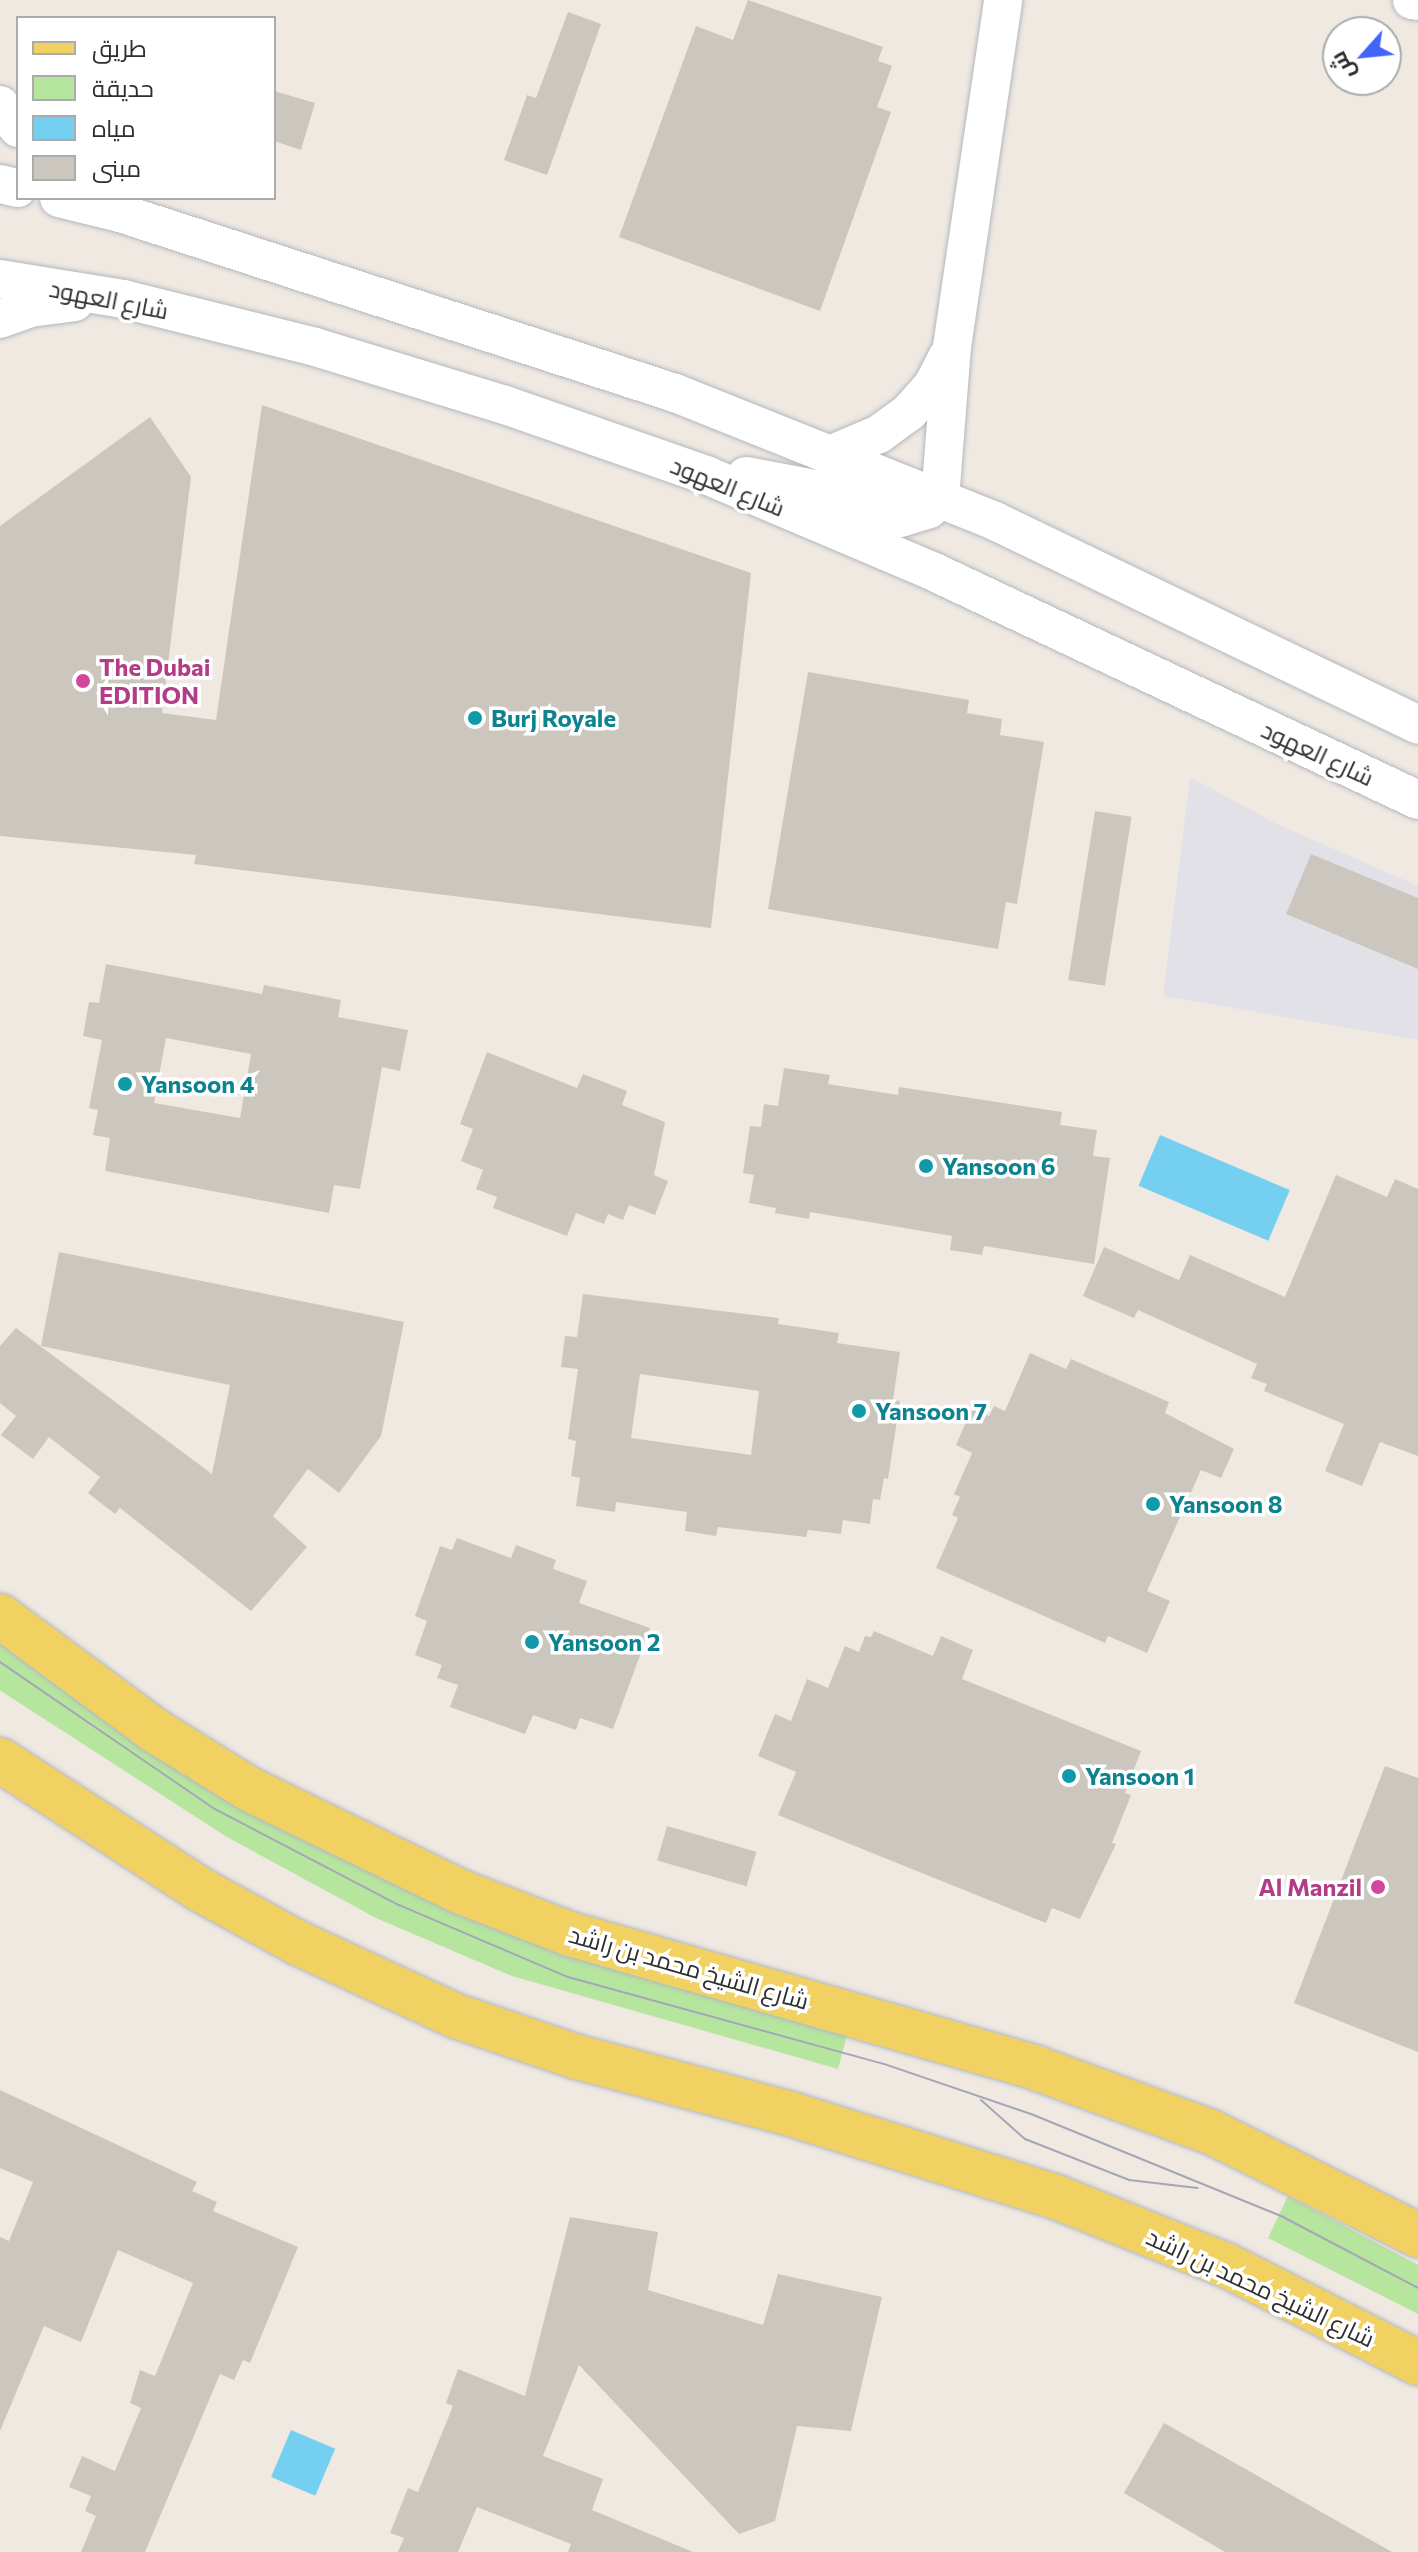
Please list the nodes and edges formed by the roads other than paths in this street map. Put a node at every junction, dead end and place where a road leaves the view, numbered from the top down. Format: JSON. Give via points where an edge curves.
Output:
{"nodes":[{"id":1,"x":1003,"y":0,"type":"edge"},
{"id":2,"x":0,"y":105,"type":"edge"},
{"id":3,"x":16,"y":125,"type":"edge"},
{"id":4,"x":73,"y":200,"type":"edge"},
{"id":5,"x":108,"y":205,"type":"edge"},
{"id":6,"x":0,"y":279,"type":"edge"},
{"id":7,"x":123,"y":299,"type":"junction"},
{"id":8,"x":0,"y":319,"type":"edge"},
{"id":9,"x":952,"y":347,"type":"junction"},
{"id":10,"x":830,"y":455,"type":"junction"},
{"id":11,"x":706,"y":475,"type":"junction"},
{"id":12,"x":940,"y":499,"type":"junction"},
{"id":13,"x":1418,"y":725,"type":"edge"},
{"id":14,"x":1418,"y":800,"type":"edge"},
{"id":15,"x":0,"y":1616,"type":"edge"},
{"id":16,"x":0,"y":1760,"type":"edge"},
{"id":17,"x":1418,"y":2235,"type":"edge"},
{"id":18,"x":1418,"y":2363,"type":"edge"}],
"edges":[{"from":1,"to":9,"type":"street"},
{"from":2,"to":3,"type":"street"},
{"from":4,"to":5,"type":"street"},
{"from":5,"to":10,"type":"street","via":[[597,364]]},
{"from":6,"to":7,"type":"street","name":"شارع العهود"},
{"from":7,"to":8,"type":"street","via":[[30,308]]},
{"from":7,"to":11,"type":"street","name":"شارع العهود","via":[[410,374]]},
{"from":9,"to":10,"type":"street","via":[[933,385],[909,412],[879,434]]},
{"from":9,"to":12,"type":"street"},
{"from":10,"to":12,"type":"street"},
{"from":11,"to":12,"type":"street","via":[[788,482],[900,518],[929,509]]},
{"from":11,"to":14,"type":"street","name":"شارع العهود","via":[[932,571]]},
{"from":12,"to":13,"type":"street"},
{"from":15,"to":17,"type":"main road","name":"شارع الشيخ محمد بن راشد","via":[[154,1730],[249,1789],[461,1892],[570,1934],[1036,2068],[1211,2132]]},
{"from":16,"to":18,"type":"main road","name":"شارع الشيخ محمد بن راشد","via":[[201,1890],[298,1943],[456,2016],[577,2057],[836,2127],[1059,2198],[1226,2265]]}]}
